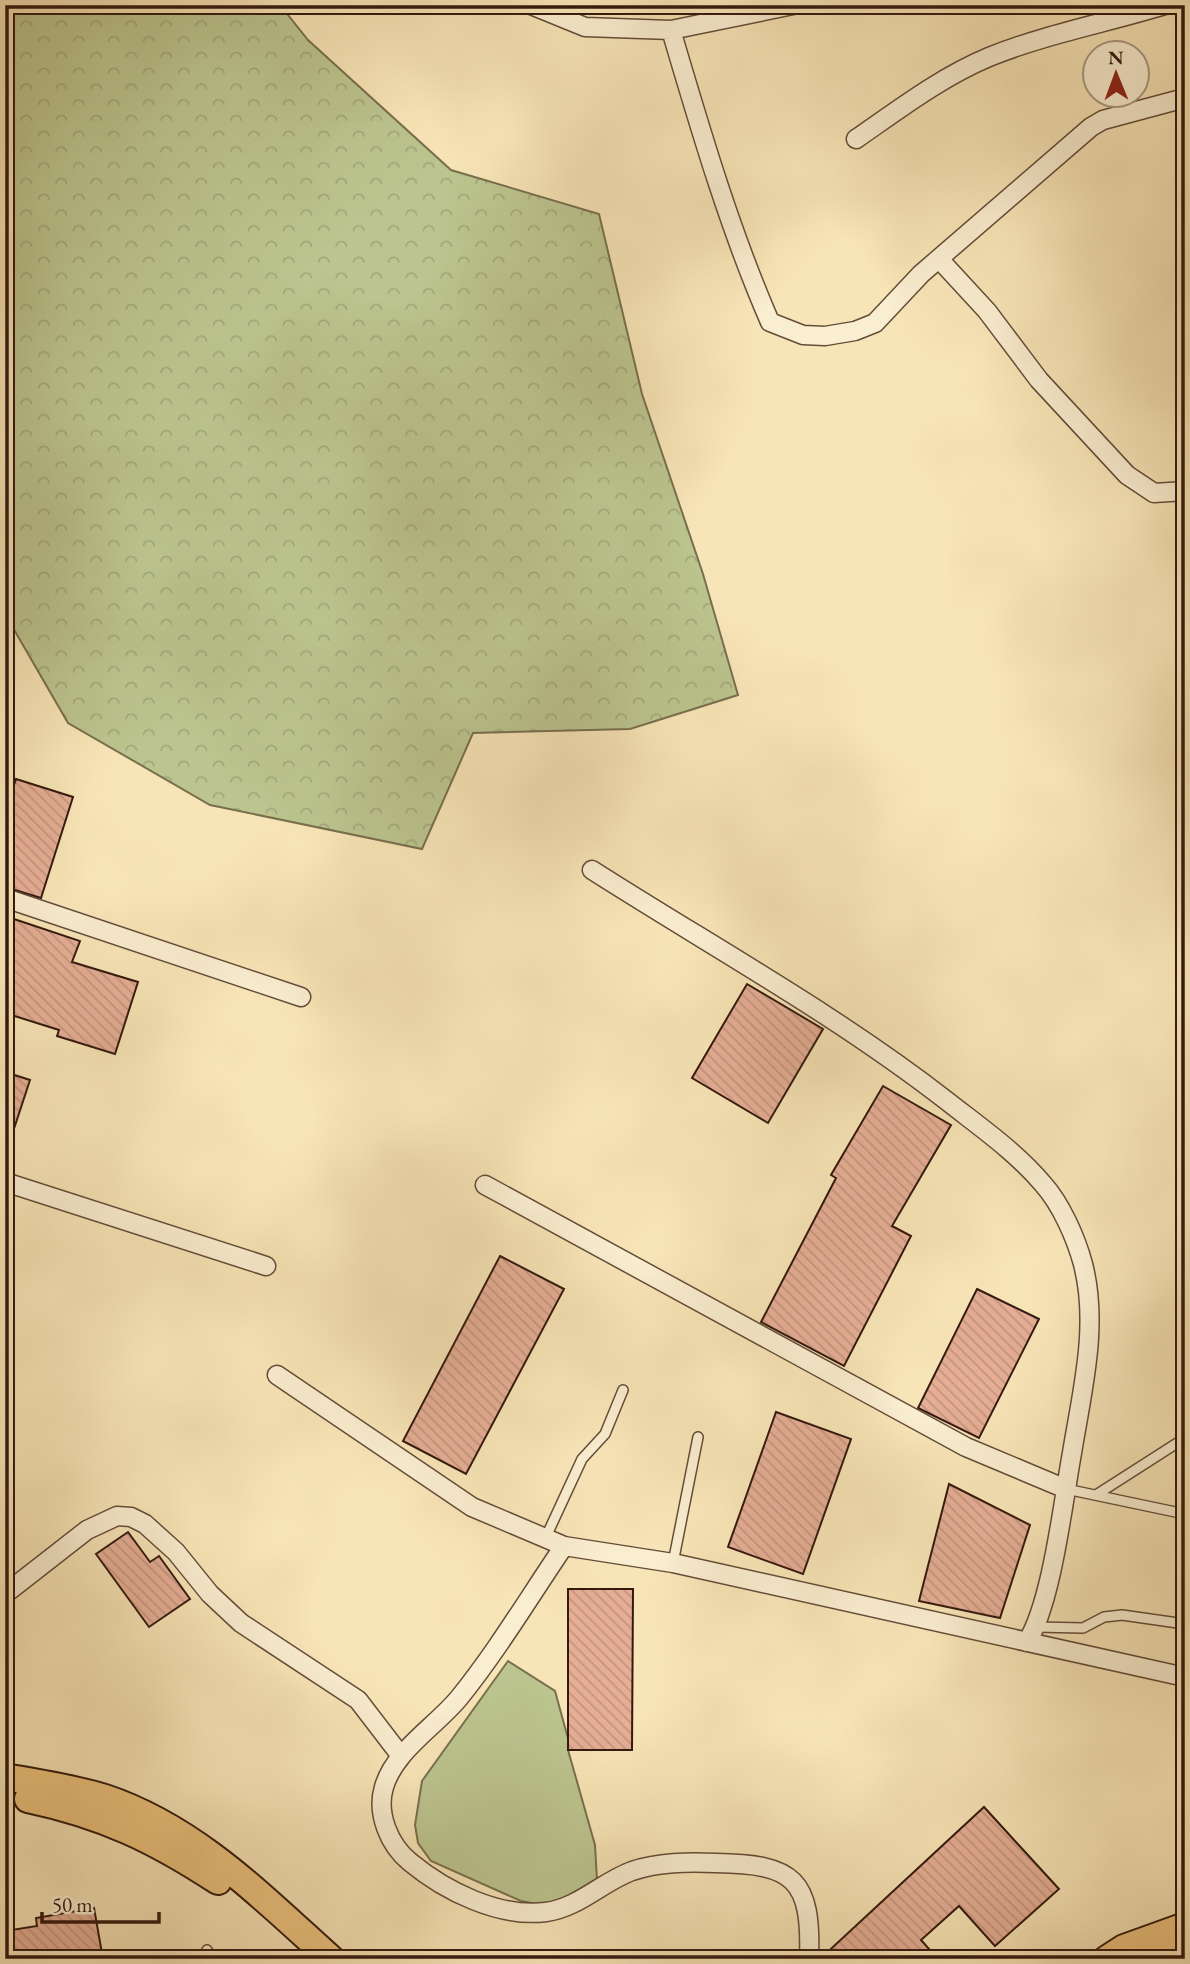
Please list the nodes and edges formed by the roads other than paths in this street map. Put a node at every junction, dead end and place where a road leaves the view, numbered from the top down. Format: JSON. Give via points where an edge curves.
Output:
{"nodes":[{"id":1,"x":531,"y":5,"type":"edge"},
{"id":2,"x":793,"y":5,"type":"edge"},
{"id":3,"x":1165,"y":5,"type":"edge"},
{"id":4,"x":671,"y":30,"type":"junction"},
{"id":5,"x":1185,"y":98,"type":"edge"},
{"id":6,"x":856,"y":139,"type":"dead end"},
{"id":7,"x":939,"y":258,"type":"junction"},
{"id":8,"x":1185,"y":491,"type":"edge"},
{"id":9,"x":592,"y":870,"type":"dead end"},
{"id":10,"x":5,"y":898,"type":"edge"},
{"id":11,"x":300,"y":997,"type":"dead end"},
{"id":12,"x":5,"y":1182,"type":"edge"},
{"id":13,"x":485,"y":1185,"type":"dead end"},
{"id":14,"x":266,"y":1266,"type":"dead end"},
{"id":15,"x":277,"y":1375,"type":"dead end"},
{"id":16,"x":622,"y":1390,"type":"dead end"},
{"id":17,"x":698,"y":1437,"type":"dead end"},
{"id":18,"x":1185,"y":1438,"type":"edge"},
{"id":19,"x":1066,"y":1489,"type":"junction"},
{"id":20,"x":1096,"y":1495,"type":"junction"},
{"id":21,"x":1185,"y":1514,"type":"edge"},
{"id":22,"x":545,"y":1539,"type":"junction"},
{"id":23,"x":565,"y":1546,"type":"junction"},
{"id":24,"x":673,"y":1563,"type":"junction"},
{"id":25,"x":5,"y":1594,"type":"edge"},
{"id":26,"x":1185,"y":1623,"type":"edge"},
{"id":27,"x":1032,"y":1635,"type":"junction"},
{"id":28,"x":1185,"y":1677,"type":"edge"},
{"id":29,"x":401,"y":1756,"type":"junction"},
{"id":30,"x":5,"y":1777,"type":"edge"},
{"id":31,"x":5,"y":1794,"type":"edge"},
{"id":32,"x":1185,"y":1926,"type":"edge"},
{"id":33,"x":1185,"y":1944,"type":"edge"},
{"id":34,"x":206,"y":1950,"type":"dead end"},
{"id":35,"x":213,"y":1959,"type":"edge"},
{"id":36,"x":309,"y":1959,"type":"edge"},
{"id":37,"x":331,"y":1959,"type":"edge"},
{"id":38,"x":809,"y":1959,"type":"edge"},
{"id":39,"x":1107,"y":1959,"type":"edge"},
{"id":40,"x":1150,"y":1959,"type":"edge"}],
"edges":[{"from":1,"to":4,"type":"street","via":[[585,27]]},
{"from":2,"to":4,"type":"street"},
{"from":3,"to":6,"type":"street","via":[[1052,34],[986,58],[926,91]]},
{"from":4,"to":7,"type":"street","via":[[706,148],[770,322],[803,335],[855,331],[875,323]]},
{"from":5,"to":7,"type":"street","via":[[1091,127]]},
{"from":7,"to":8,"type":"street","via":[[1040,380],[1127,475],[1154,494]]},
{"from":9,"to":19,"type":"street","via":[[898,1063],[1006,1145],[1045,1185],[1074,1238],[1091,1315]]},
{"from":10,"to":11,"type":"street"},
{"from":12,"to":14,"type":"street"},
{"from":13,"to":19,"type":"street","via":[[965,1447]]},
{"from":15,"to":22,"type":"street","via":[[472,1507]]},
{"from":16,"to":22,"type":"lane","via":[[605,1434],[582,1459]]},
{"from":17,"to":24,"type":"lane"},
{"from":18,"to":20,"type":"lane"},
{"from":19,"to":20,"type":"lane"},
{"from":19,"to":27,"type":"street"},
{"from":20,"to":21,"type":"lane"},
{"from":22,"to":23,"type":"street"},
{"from":23,"to":24,"type":"street"},
{"from":23,"to":29,"type":"street","via":[[459,1698]]},
{"from":24,"to":27,"type":"street"},
{"from":25,"to":29,"type":"street","via":[[87,1530],[117,1516],[131,1517],[176,1552],[241,1623],[358,1700]]},
{"from":26,"to":27,"type":"lane","via":[[1122,1615],[1104,1617],[1083,1628]]},
{"from":27,"to":28,"type":"street"},
{"from":29,"to":38,"type":"street","via":[[385,1784],[380,1804],[384,1820],[403,1856],[457,1893],[488,1907],[545,1912],[649,1866],[752,1863],[778,1869],[796,1884],[807,1903]]},
{"from":30,"to":37,"type":"main road","via":[[107,1799],[189,1839],[246,1882]]},
{"from":31,"to":36,"type":"main road","via":[[124,1826],[174,1852],[234,1892]]},
{"from":32,"to":39,"type":"main road","via":[[1124,1948]]},
{"from":33,"to":40,"type":"main road"},
{"from":34,"to":35,"type":"lane"}]}
